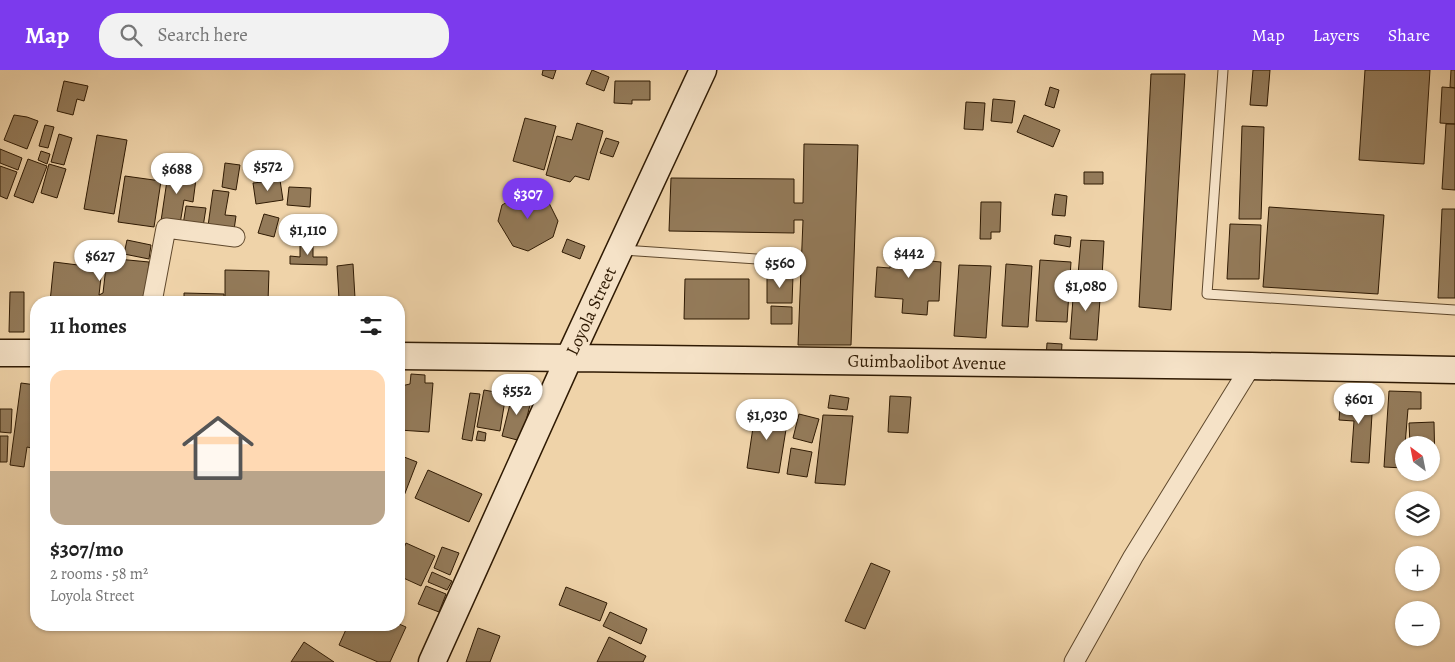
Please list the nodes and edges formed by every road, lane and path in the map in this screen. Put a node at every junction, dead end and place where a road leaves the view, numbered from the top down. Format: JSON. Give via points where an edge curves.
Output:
{"nodes":[{"id":1,"x":703,"y":70,"type":"edge"},
{"id":2,"x":1223,"y":70,"type":"edge"},
{"id":3,"x":235,"y":237,"type":"dead end"},
{"id":4,"x":620,"y":250,"type":"junction"},
{"id":5,"x":785,"y":261,"type":"dead end"},
{"id":6,"x":153,"y":296,"type":"edge"},
{"id":7,"x":1455,"y":310,"type":"edge"},
{"id":8,"x":0,"y":353,"type":"edge"},
{"id":9,"x":30,"y":353,"type":"edge"},
{"id":10,"x":405,"y":356,"type":"edge"},
{"id":11,"x":569,"y":358,"type":"junction"},
{"id":12,"x":1251,"y":366,"type":"junction"},
{"id":13,"x":1455,"y":370,"type":"edge"},
{"id":14,"x":432,"y":662,"type":"edge"},
{"id":15,"x":1074,"y":662,"type":"edge"}],
"edges":[{"from":1,"to":4,"type":"main road","name":"Loyola Street"},
{"from":2,"to":7,"type":"lane","via":[[1207,294]]},
{"from":3,"to":6,"type":"street","via":[[166,228]]},
{"from":4,"to":5,"type":"lane"},
{"from":4,"to":11,"type":"main road","name":"Loyola Street"},
{"from":8,"to":9,"type":"main road"},
{"from":10,"to":11,"type":"main road","name":"Guimbaolibot Avenue"},
{"from":11,"to":12,"type":"main road","name":"Guimbaolibot Avenue"},
{"from":11,"to":14,"type":"main road","name":"Loyola Street"},
{"from":12,"to":13,"type":"main road","name":"Guimbaolibot Avenue"},
{"from":12,"to":15,"type":"street","via":[[1133,557]]}]}
